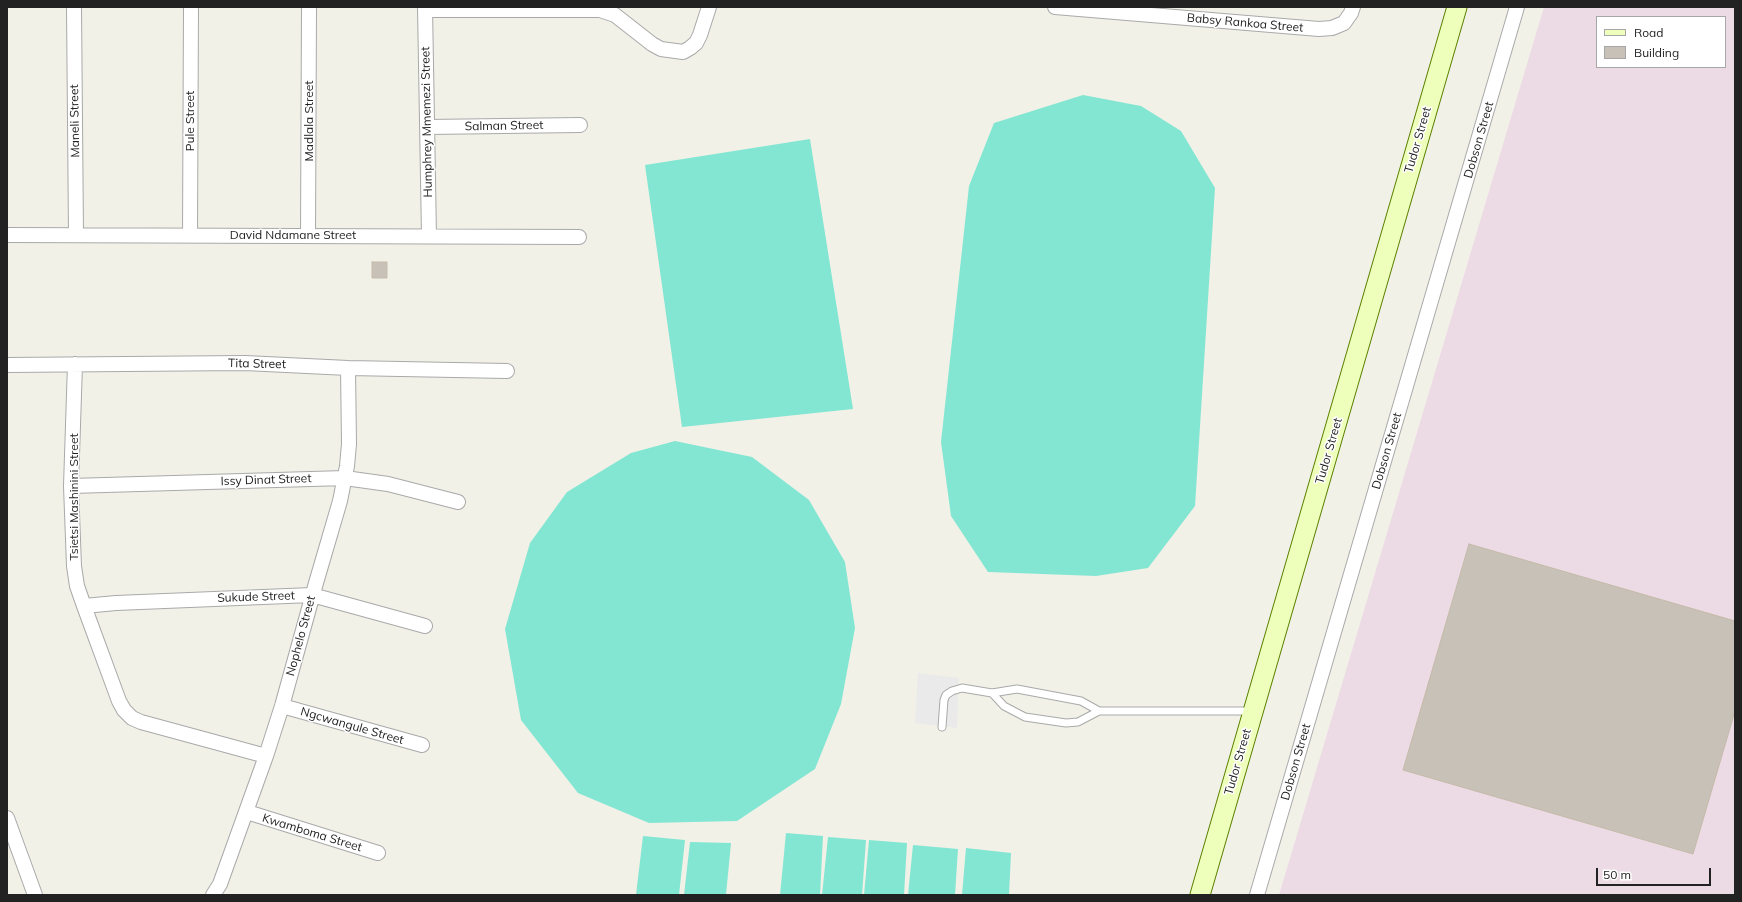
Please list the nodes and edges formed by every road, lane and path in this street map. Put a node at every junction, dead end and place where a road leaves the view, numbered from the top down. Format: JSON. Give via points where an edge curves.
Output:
{"nodes":[{"id":1,"x":74,"y":7,"type":"edge"},
{"id":2,"x":191,"y":7,"type":"edge"},
{"id":3,"x":309,"y":7,"type":"edge"},
{"id":4,"x":708,"y":7,"type":"edge"},
{"id":5,"x":1055,"y":7,"type":"edge"},
{"id":6,"x":1353,"y":7,"type":"edge"},
{"id":7,"x":1457,"y":7,"type":"edge"},
{"id":8,"x":1517,"y":7,"type":"edge"},
{"id":9,"x":425,"y":8,"type":"edge"},
{"id":10,"x":580,"y":125,"type":"dead end"},
{"id":11,"x":427,"y":127,"type":"junction"},
{"id":12,"x":7,"y":235,"type":"edge"},
{"id":13,"x":76,"y":235,"type":"junction"},
{"id":14,"x":190,"y":235,"type":"junction"},
{"id":15,"x":308,"y":235,"type":"junction"},
{"id":16,"x":429,"y":236,"type":"junction"},
{"id":17,"x":579,"y":237,"type":"dead end"},
{"id":18,"x":75,"y":364,"type":"junction"},
{"id":19,"x":7,"y":365,"type":"edge"},
{"id":20,"x":348,"y":368,"type":"junction"},
{"id":21,"x":507,"y":371,"type":"dead end"},
{"id":22,"x":345,"y":478,"type":"junction"},
{"id":23,"x":71,"y":486,"type":"junction"},
{"id":24,"x":458,"y":502,"type":"dead end"},
{"id":25,"x":312,"y":595,"type":"junction"},
{"id":26,"x":84,"y":606,"type":"junction"},
{"id":27,"x":425,"y":626,"type":"dead end"},
{"id":28,"x":992,"y":693,"type":"junction"},
{"id":29,"x":282,"y":706,"type":"junction"},
{"id":30,"x":1099,"y":711,"type":"junction"},
{"id":31,"x":1253,"y":711,"type":"junction"},
{"id":32,"x":942,"y":727,"type":"dead end"},
{"id":33,"x":422,"y":745,"type":"dead end"},
{"id":34,"x":266,"y":756,"type":"junction"},
{"id":35,"x":247,"y":812,"type":"junction"},
{"id":36,"x":7,"y":818,"type":"edge"},
{"id":37,"x":378,"y":853,"type":"dead end"},
{"id":38,"x":35,"y":895,"type":"edge"},
{"id":39,"x":213,"y":895,"type":"edge"},
{"id":40,"x":1200,"y":895,"type":"edge"},
{"id":41,"x":1257,"y":895,"type":"edge"}],
"edges":[{"from":1,"to":13,"type":"street","name":"Maneli Street"},
{"from":2,"to":14,"type":"street","name":"Pule Street"},
{"from":3,"to":15,"type":"street","name":"Madlala Street"},
{"from":4,"to":9,"type":"street","via":[[696,43],[683,52],[661,49],[615,15],[600,10]]},
{"from":5,"to":6,"type":"street","name":"Babsy Rankoa Street","via":[[1319,29],[1332,28],[1344,23]]},
{"from":7,"to":31,"type":"street","name":"Tudor Street"},
{"from":8,"to":41,"type":"street","name":"Dobson Street"},
{"from":9,"to":11,"type":"street","name":"Humphrey Mmemezi Street"},
{"from":10,"to":11,"type":"street","name":"Salman Street"},
{"from":11,"to":16,"type":"street","name":"Humphrey Mmemezi Street"},
{"from":12,"to":13,"type":"street","name":"David Ndamane Street"},
{"from":13,"to":14,"type":"street","name":"David Ndamane Street"},
{"from":14,"to":15,"type":"street","name":"David Ndamane Street"},
{"from":15,"to":16,"type":"street","name":"David Ndamane Street"},
{"from":16,"to":17,"type":"street","name":"David Ndamane Street"},
{"from":18,"to":19,"type":"street","name":"Tita Street"},
{"from":18,"to":20,"type":"street","name":"Tita Street","via":[[245,363]]},
{"from":18,"to":23,"type":"street","name":"Tsietsi Mashinini Street"},
{"from":20,"to":21,"type":"street","name":"Tita Street"},
{"from":20,"to":22,"type":"street","name":"Nophelo Street","via":[[349,444]]},
{"from":22,"to":23,"type":"street","name":"Issy Dinat Street"},
{"from":22,"to":24,"type":"street","name":"Issy Dinat Street","via":[[388,484]]},
{"from":22,"to":25,"type":"street","name":"Nophelo Street"},
{"from":23,"to":26,"type":"street","name":"Tsietsi Mashinini Street","via":[[74,566]]},
{"from":25,"to":26,"type":"street","name":"Sukude Street"},
{"from":25,"to":27,"type":"street","name":"Sukude Street"},
{"from":25,"to":29,"type":"street","name":"Nophelo Street"},
{"from":26,"to":34,"type":"street","name":"Tsietsi Mashinini Street","via":[[114,691],[124,710],[132,718]]},
{"from":28,"to":30,"type":"lane","via":[[1017,690],[1081,701]]},
{"from":28,"to":30,"type":"lane","via":[[1004,706],[1025,717],[1078,722]]},
{"from":28,"to":32,"type":"lane","via":[[962,688],[946,695]]},
{"from":29,"to":33,"type":"street","name":"Ngcwangule Street"},
{"from":29,"to":34,"type":"street","name":"Nophelo Street"},
{"from":30,"to":31,"type":"lane"},
{"from":31,"to":40,"type":"street","name":"Tudor Street"},
{"from":34,"to":35,"type":"street","name":"Nophelo Street"},
{"from":35,"to":37,"type":"street","name":"Kwamboma Street"},
{"from":35,"to":39,"type":"street","name":"Nophelo Street","via":[[220,884]]},
{"from":36,"to":38,"type":"street"}]}
